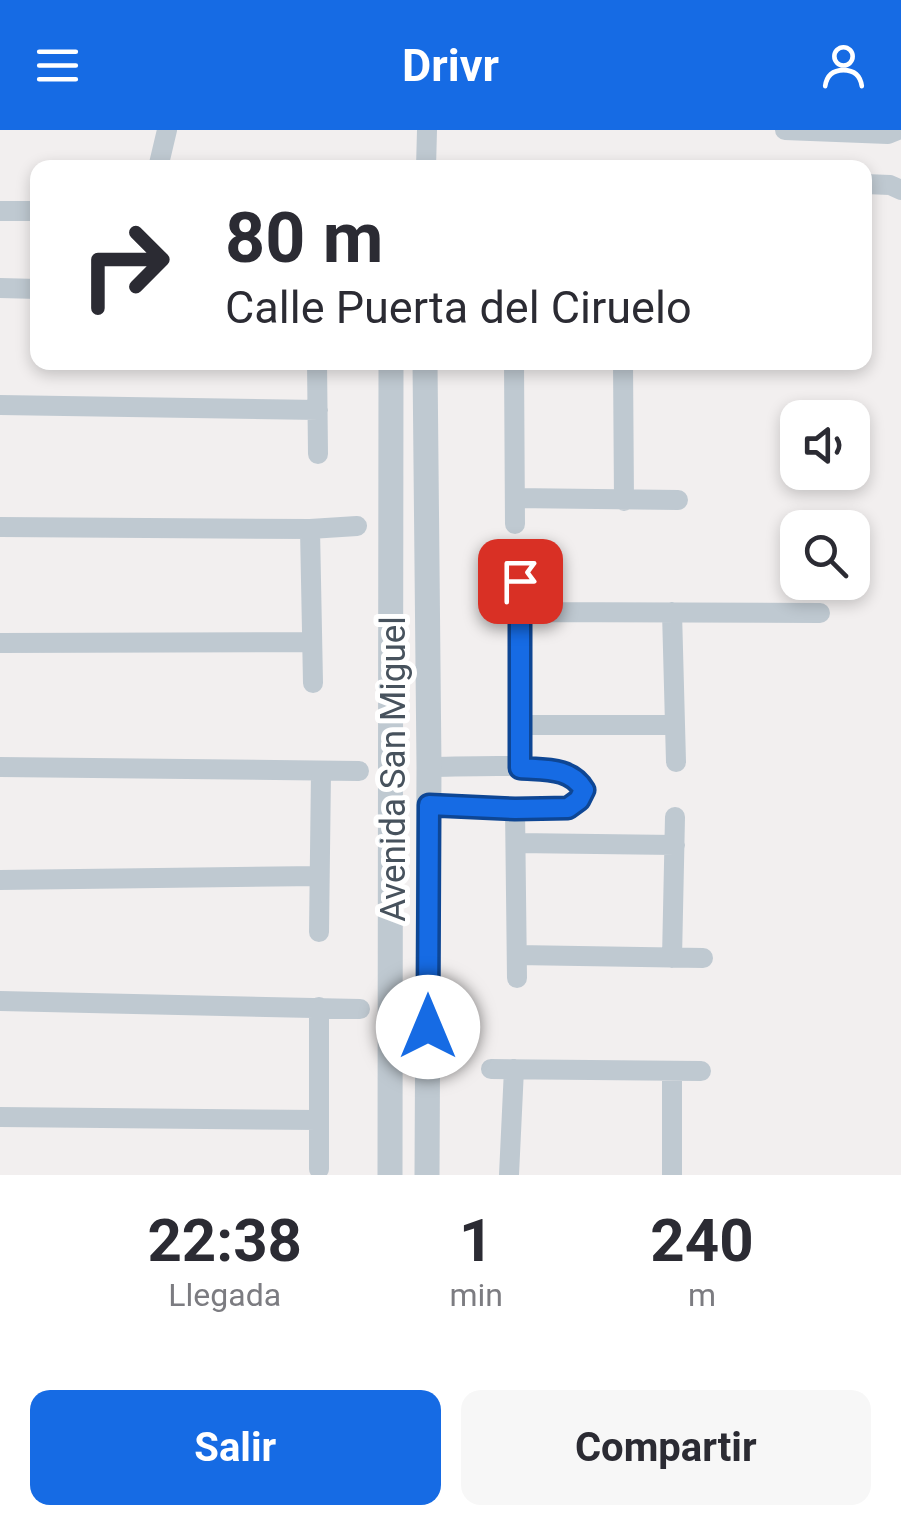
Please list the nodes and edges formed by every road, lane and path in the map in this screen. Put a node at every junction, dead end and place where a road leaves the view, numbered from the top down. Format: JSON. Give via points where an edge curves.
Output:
{"nodes":[{"id":1,"x":168,"y":130,"type":"edge"},
{"id":2,"x":427,"y":130,"type":"edge"},
{"id":3,"x":785,"y":130,"type":"edge"},
{"id":4,"x":898,"y":130,"type":"edge"},
{"id":5,"x":160,"y":160,"type":"edge"},
{"id":6,"x":426,"y":160,"type":"edge"},
{"id":7,"x":872,"y":184,"type":"edge"},
{"id":8,"x":901,"y":190,"type":"edge"},
{"id":9,"x":0,"y":211,"type":"edge"},
{"id":10,"x":30,"y":211,"type":"edge"},
{"id":11,"x":0,"y":288,"type":"edge"},
{"id":12,"x":30,"y":288,"type":"edge"},
{"id":13,"x":317,"y":370,"type":"edge"},
{"id":14,"x":391,"y":370,"type":"edge"},
{"id":15,"x":426,"y":370,"type":"edge"},
{"id":16,"x":514,"y":370,"type":"edge"},
{"id":17,"x":624,"y":370,"type":"edge"},
{"id":18,"x":0,"y":406,"type":"edge"},
{"id":19,"x":318,"y":410,"type":"junction"},
{"id":20,"x":318,"y":454,"type":"dead end"},
{"id":21,"x":515,"y":498,"type":"junction"},
{"id":22,"x":678,"y":500,"type":"dead end"},
{"id":23,"x":624,"y":501,"type":"junction"},
{"id":24,"x":515,"y":524,"type":"dead end"},
{"id":25,"x":357,"y":526,"type":"dead end"},
{"id":26,"x":0,"y":527,"type":"edge"},
{"id":27,"x":310,"y":529,"type":"junction"},
{"id":28,"x":520,"y":581,"type":"dead end"},
{"id":29,"x":520,"y":612,"type":"junction"},
{"id":30,"x":672,"y":612,"type":"junction"},
{"id":31,"x":820,"y":613,"type":"dead end"},
{"id":32,"x":312,"y":642,"type":"junction"},
{"id":33,"x":0,"y":643,"type":"edge"},
{"id":34,"x":313,"y":683,"type":"dead end"},
{"id":35,"x":522,"y":725,"type":"junction"},
{"id":36,"x":675,"y":725,"type":"junction"},
{"id":37,"x":676,"y":762,"type":"dead end"},
{"id":38,"x":0,"y":766,"type":"edge"},
{"id":39,"x":429,"y":767,"type":"junction"},
{"id":40,"x":520,"y":768,"type":"junction"},
{"id":41,"x":359,"y":770,"type":"dead end"},
{"id":42,"x":322,"y":772,"type":"junction"},
{"id":43,"x":429,"y":805,"type":"junction"},
{"id":44,"x":515,"y":809,"type":"junction"},
{"id":45,"x":676,"y":816,"type":"dead end"},
{"id":46,"x":517,"y":842,"type":"junction"},
{"id":47,"x":675,"y":845,"type":"junction"},
{"id":48,"x":318,"y":876,"type":"junction"},
{"id":49,"x":0,"y":880,"type":"edge"},
{"id":50,"x":319,"y":932,"type":"dead end"},
{"id":51,"x":517,"y":955,"type":"junction"},
{"id":52,"x":672,"y":958,"type":"junction"},
{"id":53,"x":702,"y":958,"type":"dead end"},
{"id":54,"x":517,"y":978,"type":"dead end"},
{"id":55,"x":0,"y":1002,"type":"edge"},
{"id":56,"x":319,"y":1007,"type":"junction"},
{"id":57,"x":360,"y":1009,"type":"dead end"},
{"id":58,"x":491,"y":1068,"type":"dead end"},
{"id":59,"x":514,"y":1069,"type":"junction"},
{"id":60,"x":672,"y":1071,"type":"junction"},
{"id":61,"x":701,"y":1071,"type":"dead end"},
{"id":62,"x":0,"y":1117,"type":"edge"},
{"id":63,"x":318,"y":1120,"type":"junction"},
{"id":64,"x":320,"y":1168,"type":"dead end"},
{"id":65,"x":390,"y":1175,"type":"edge"},
{"id":66,"x":426,"y":1175,"type":"edge"},
{"id":67,"x":509,"y":1175,"type":"edge"},
{"id":68,"x":672,"y":1175,"type":"edge"}],
"edges":[{"from":1,"to":5,"type":"street"},
{"from":2,"to":6,"type":"street"},
{"from":3,"to":4,"type":"street"},
{"from":7,"to":8,"type":"street"},
{"from":9,"to":10,"type":"street"},
{"from":11,"to":12,"type":"street"},
{"from":13,"to":19,"type":"street"},
{"from":14,"to":65,"type":"street","name":"Avenida San Miguel"},
{"from":15,"to":39,"type":"street","name":"Avenida San Miguel"},
{"from":16,"to":21,"type":"street"},
{"from":17,"to":23,"type":"street"},
{"from":18,"to":19,"type":"street"},
{"from":19,"to":20,"type":"street"},
{"from":21,"to":23,"type":"street"},
{"from":21,"to":24,"type":"street"},
{"from":22,"to":23,"type":"street"},
{"from":25,"to":27,"type":"street"},
{"from":26,"to":27,"type":"street"},
{"from":27,"to":32,"type":"street"},
{"from":28,"to":29,"type":"street"},
{"from":29,"to":30,"type":"street"},
{"from":29,"to":35,"type":"street"},
{"from":30,"to":31,"type":"street"},
{"from":30,"to":36,"type":"street"},
{"from":32,"to":33,"type":"street"},
{"from":32,"to":34,"type":"street"},
{"from":35,"to":36,"type":"street"},
{"from":35,"to":40,"type":"street"},
{"from":36,"to":37,"type":"street"},
{"from":38,"to":42,"type":"street"},
{"from":39,"to":40,"type":"street"},
{"from":39,"to":43,"type":"street","name":"Avenida San Miguel"},
{"from":40,"to":44,"type":"street","via":[[568,773],[584,790],[568,808]]},
{"from":41,"to":42,"type":"street"},
{"from":42,"to":48,"type":"street"},
{"from":43,"to":44,"type":"street"},
{"from":43,"to":66,"type":"street","name":"Avenida San Miguel"},
{"from":44,"to":46,"type":"street"},
{"from":45,"to":47,"type":"street"},
{"from":46,"to":47,"type":"street"},
{"from":46,"to":51,"type":"street"},
{"from":47,"to":52,"type":"street"},
{"from":48,"to":49,"type":"street"},
{"from":48,"to":50,"type":"street"},
{"from":51,"to":52,"type":"street"},
{"from":51,"to":54,"type":"street"},
{"from":52,"to":53,"type":"street"},
{"from":55,"to":56,"type":"street"},
{"from":56,"to":57,"type":"street"},
{"from":56,"to":63,"type":"street"},
{"from":58,"to":59,"type":"street"},
{"from":59,"to":60,"type":"street"},
{"from":59,"to":67,"type":"street"},
{"from":60,"to":61,"type":"street"},
{"from":60,"to":68,"type":"street"},
{"from":62,"to":63,"type":"street"},
{"from":63,"to":64,"type":"street"}]}
